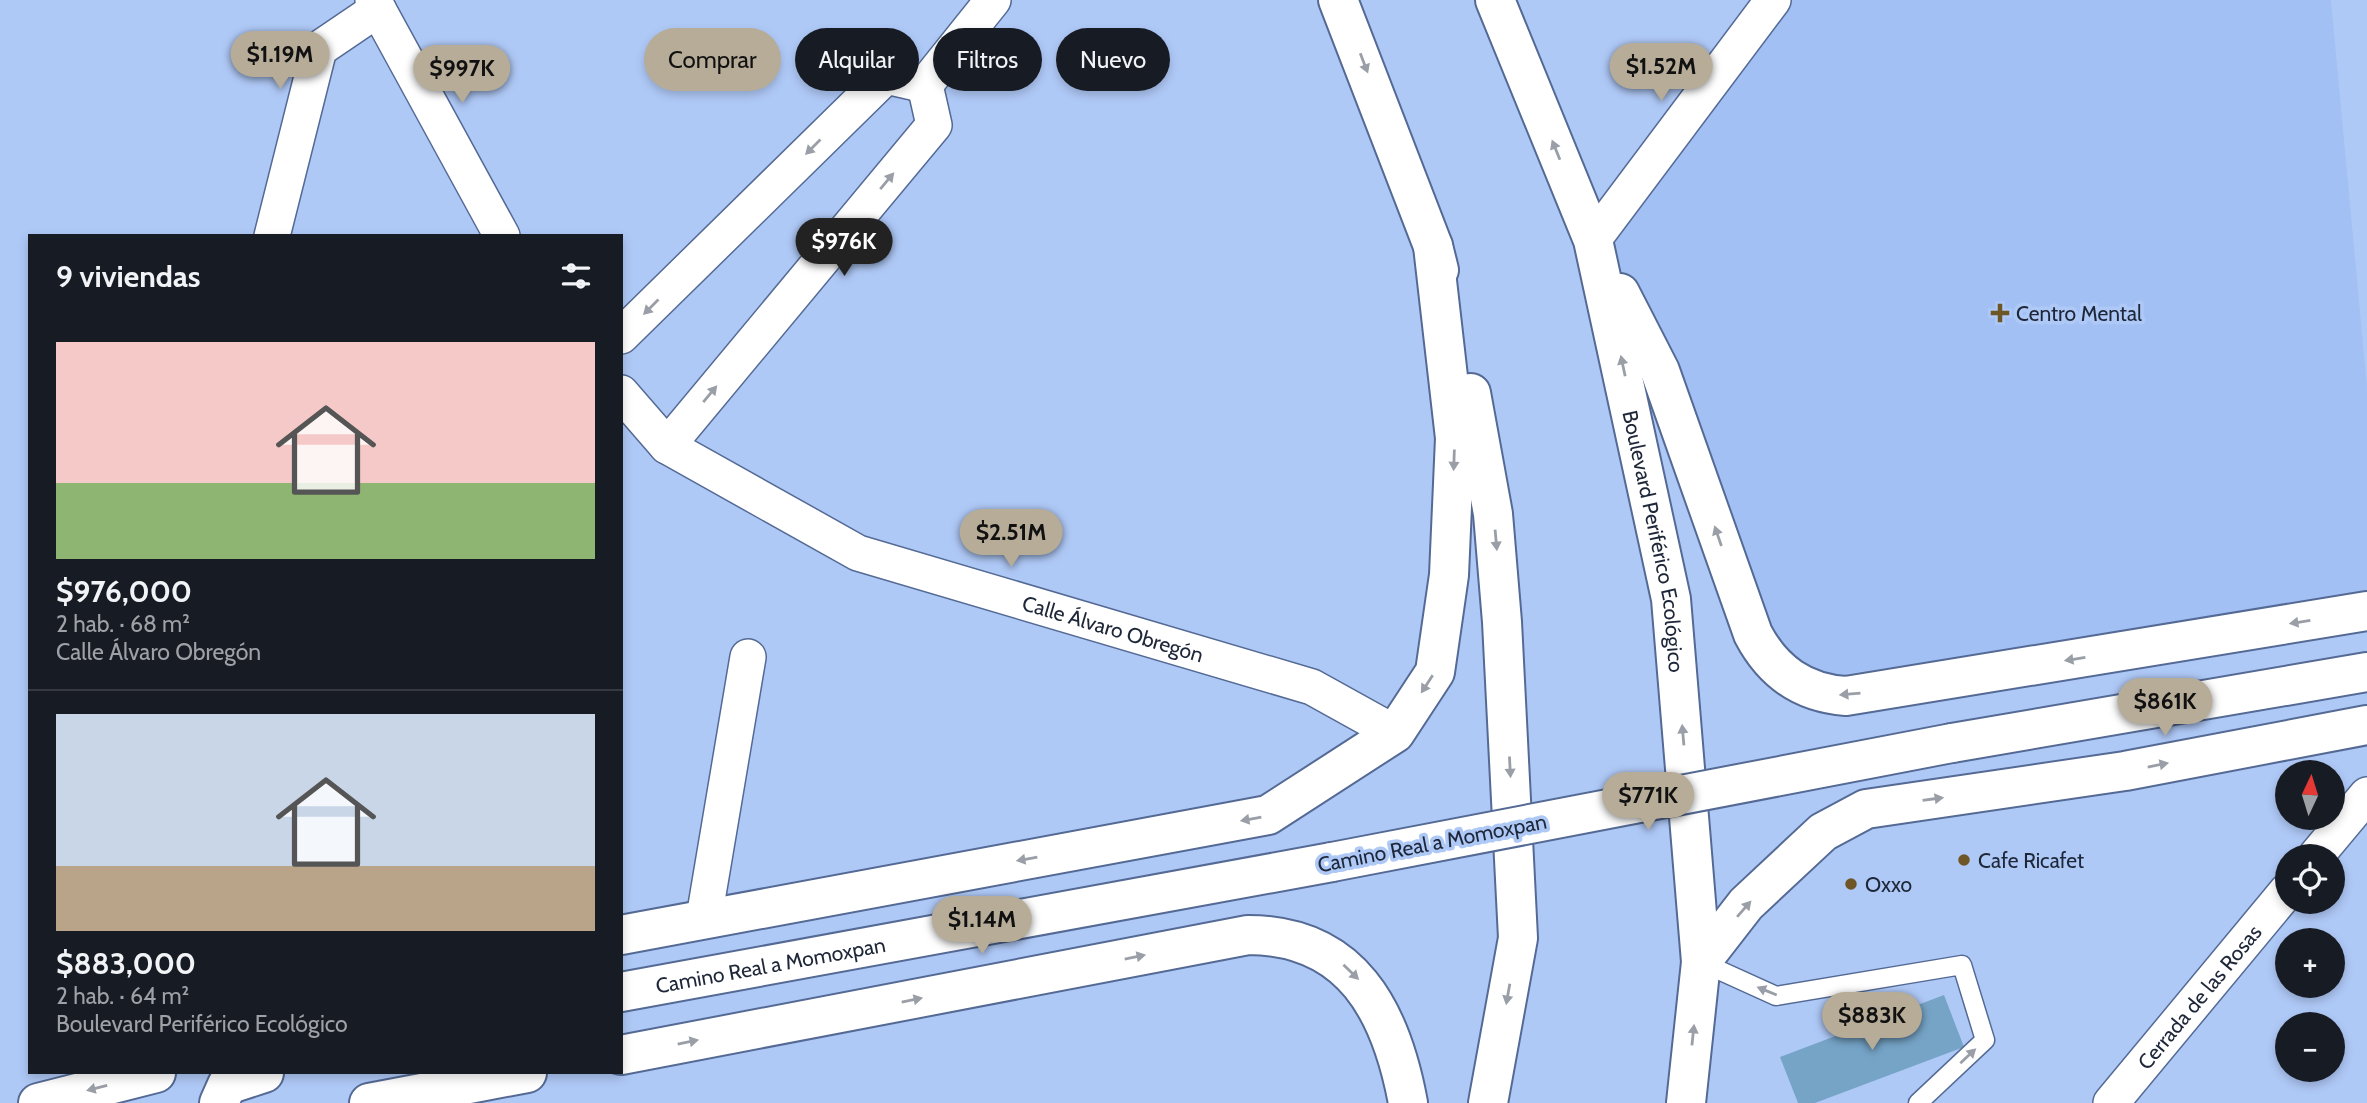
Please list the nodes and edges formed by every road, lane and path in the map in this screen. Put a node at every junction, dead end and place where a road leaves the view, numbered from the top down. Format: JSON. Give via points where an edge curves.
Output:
{"nodes":[{"id":1,"x":993,"y":0,"type":"edge"},
{"id":2,"x":1338,"y":0,"type":"edge"},
{"id":3,"x":1773,"y":0,"type":"edge"},
{"id":4,"x":1495,"y":1,"type":"edge"},
{"id":5,"x":376,"y":5,"type":"edge"},
{"id":6,"x":925,"y":85,"type":"junction"},
{"id":7,"x":273,"y":234,"type":"edge"},
{"id":8,"x":501,"y":234,"type":"edge"},
{"id":9,"x":1593,"y":240,"type":"junction"},
{"id":10,"x":1433,"y":246,"type":"junction"},
{"id":11,"x":623,"y":334,"type":"edge"},
{"id":12,"x":623,"y":395,"type":"edge"},
{"id":13,"x":667,"y":446,"type":"junction"},
{"id":14,"x":2367,"y":611,"type":"edge"},
{"id":15,"x":748,"y":657,"type":"dead end"},
{"id":16,"x":2367,"y":672,"type":"edge"},
{"id":17,"x":2367,"y":725,"type":"edge"},
{"id":18,"x":1395,"y":733,"type":"junction"},
{"id":19,"x":2367,"y":795,"type":"edge"},
{"id":20,"x":2326,"y":844,"type":"edge"},
{"id":21,"x":2275,"y":905,"type":"edge"},
{"id":22,"x":704,"y":918,"type":"junction"},
{"id":23,"x":623,"y":935,"type":"edge"},
{"id":24,"x":1701,"y":962,"type":"junction"},
{"id":25,"x":623,"y":992,"type":"edge"},
{"id":26,"x":623,"y":1055,"type":"edge"},
{"id":27,"x":153,"y":1074,"type":"edge"},
{"id":28,"x":157,"y":1074,"type":"edge"},
{"id":29,"x":261,"y":1074,"type":"edge"},
{"id":30,"x":522,"y":1074,"type":"edge"},
{"id":31,"x":38,"y":1103,"type":"edge"},
{"id":32,"x":159,"y":1103,"type":"edge"},
{"id":33,"x":219,"y":1103,"type":"edge"},
{"id":34,"x":369,"y":1103,"type":"edge"},
{"id":35,"x":1408,"y":1103,"type":"edge"},
{"id":36,"x":1488,"y":1103,"type":"edge"},
{"id":37,"x":1686,"y":1103,"type":"edge"},
{"id":38,"x":1918,"y":1103,"type":"edge"},
{"id":39,"x":2111,"y":1103,"type":"edge"}],
"edges":[{"from":1,"to":6,"type":"street"},
{"from":2,"to":10,"type":"main road","one_way":true},
{"from":3,"to":9,"type":"street"},
{"from":9,"to":4,"type":"main road","name":"Boulevard Periférico Ecológico","one_way":true},
{"from":5,"to":7,"type":"street","via":[[319,49]]},
{"from":5,"to":8,"type":"street"},
{"from":6,"to":11,"type":"street","one_way":true,"via":[[886,76]]},
{"from":13,"to":6,"type":"street","one_way":true,"via":[[934,125]]},
{"from":14,"to":9,"type":"main road","one_way":true,"via":[[1846,696],[1807,688],[1774,666],[1753,634],[1660,371]]},
{"from":24,"to":9,"type":"main road","name":"Boulevard Periférico Ecológico","one_way":true,"via":[[1671,599]]},
{"from":10,"to":18,"type":"main road","one_way":true,"via":[[1455,438],[1449,575],[1435,673]]},
{"from":10,"to":36,"type":"main road","one_way":true,"via":[[1476,414],[1493,514],[1502,622],[1518,938]]},
{"from":12,"to":13,"type":"street","name":"Calle Álvaro Obregón"},
{"from":13,"to":18,"type":"street","name":"Calle Álvaro Obregón","via":[[858,553],[1312,687]]},
{"from":15,"to":22,"type":"street"},
{"from":16,"to":25,"type":"main road","name":"Camino Real a Momoxpan","bridge":true,"via":[[1952,743]]},
{"from":24,"to":17,"type":"main road","one_way":true,"via":[[1746,904],[1823,832],[1866,809],[2125,771]]},
{"from":18,"to":22,"type":"main road","one_way":true,"via":[[1268,816]]},
{"from":19,"to":20,"type":"street"},
{"from":21,"to":39,"type":"street","name":"Cerrada de las Rosas"},
{"from":22,"to":23,"type":"main road"},
{"from":37,"to":24,"type":"main road","name":"Boulevard Periférico Ecológico","one_way":true},
{"from":38,"to":24,"type":"lane","one_way":true,"via":[[1985,1040],[1962,965],[1776,996]]},
{"from":26,"to":35,"type":"main road","one_way":true,"via":[[1248,935],[1276,935],[1328,953],[1361,982],[1374,1001],[1398,1060]]},
{"from":27,"to":31,"type":"main road","one_way":true},
{"from":28,"to":32,"type":"main road","via":[[154,1085]]},
{"from":29,"to":33,"type":"main road","via":[[227,1085]]},
{"from":30,"to":34,"type":"main road"}]}
